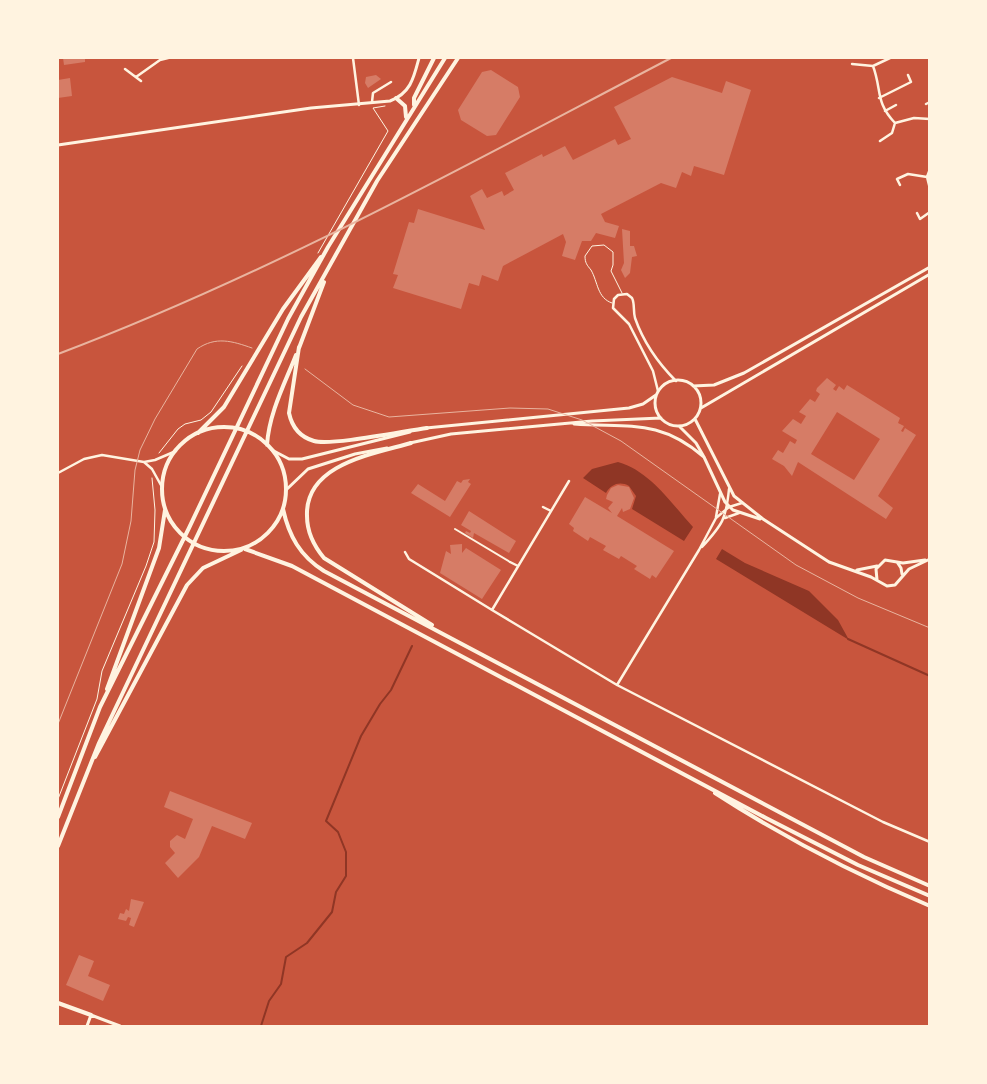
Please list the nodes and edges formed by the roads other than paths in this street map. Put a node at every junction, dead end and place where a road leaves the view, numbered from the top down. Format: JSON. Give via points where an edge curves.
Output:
{"nodes":[{"id":1,"x":168,"y":58,"type":"edge"},
{"id":2,"x":353,"y":58,"type":"edge"},
{"id":3,"x":419,"y":58,"type":"edge"},
{"id":4,"x":445,"y":58,"type":"edge"},
{"id":5,"x":458,"y":58,"type":"edge"},
{"id":6,"x":890,"y":58,"type":"edge"},
{"id":7,"x":433,"y":60,"type":"edge"},
{"id":8,"x":852,"y":64,"type":"dead end"},
{"id":9,"x":872,"y":66,"type":"junction"},
{"id":10,"x":125,"y":69,"type":"dead end"},
{"id":11,"x":908,"y":75,"type":"dead end"},
{"id":12,"x":136,"y":77,"type":"junction"},
{"id":13,"x":141,"y":81,"type":"dead end"},
{"id":14,"x":391,"y":82,"type":"dead end"},
{"id":15,"x":396,"y":98,"type":"junction"},
{"id":16,"x":879,"y":98,"type":"junction"},
{"id":17,"x":930,"y":102,"type":"edge"},
{"id":18,"x":372,"y":104,"type":"junction"},
{"id":19,"x":926,"y":104,"type":"dead end"},
{"id":20,"x":359,"y":105,"type":"junction"},
{"id":21,"x":896,"y":105,"type":"dead end"},
{"id":22,"x":414,"y":107,"type":"junction"},
{"id":23,"x":886,"y":111,"type":"junction"},
{"id":24,"x":930,"y":119,"type":"edge"},
{"id":25,"x":404,"y":122,"type":"junction"},
{"id":26,"x":895,"y":122,"type":"junction"},
{"id":27,"x":880,"y":142,"type":"dead end"},
{"id":28,"x":58,"y":145,"type":"edge"},
{"id":29,"x":930,"y":168,"type":"edge"},
{"id":30,"x":926,"y":177,"type":"junction"},
{"id":31,"x":900,"y":185,"type":"dead end"},
{"id":32,"x":930,"y":189,"type":"edge"},
{"id":33,"x":930,"y":212,"type":"edge"},
{"id":34,"x":917,"y":213,"type":"dead end"},
{"id":35,"x":328,"y":247,"type":"junction"},
{"id":36,"x":930,"y":267,"type":"edge"},
{"id":37,"x":327,"y":272,"type":"junction"},
{"id":38,"x":930,"y":274,"type":"edge"},
{"id":39,"x":622,"y":293,"type":"junction"},
{"id":40,"x":613,"y":303,"type":"junction"},
{"id":41,"x":299,"y":347,"type":"junction"},
{"id":42,"x":676,"y":381,"type":"junction"},
{"id":43,"x":693,"y":386,"type":"junction"},
{"id":44,"x":658,"y":391,"type":"junction"},
{"id":45,"x":656,"y":395,"type":"junction"},
{"id":46,"x":700,"y":408,"type":"junction"},
{"id":47,"x":661,"y":418,"type":"junction"},
{"id":48,"x":695,"y":419,"type":"junction"},
{"id":49,"x":565,"y":423,"type":"junction"},
{"id":50,"x":680,"y":426,"type":"junction"},
{"id":51,"x":427,"y":428,"type":"junction"},
{"id":52,"x":195,"y":435,"type":"junction"},
{"id":53,"x":411,"y":443,"type":"junction"},
{"id":54,"x":267,"y":445,"type":"junction"},
{"id":55,"x":272,"y":450,"type":"junction"},
{"id":56,"x":176,"y":451,"type":"junction"},
{"id":57,"x":704,"y":457,"type":"junction"},
{"id":58,"x":144,"y":462,"type":"junction"},
{"id":59,"x":58,"y":474,"type":"edge"},
{"id":60,"x":570,"y":481,"type":"dead end"},
{"id":61,"x":162,"y":487,"type":"junction"},
{"id":62,"x":730,"y":487,"type":"junction"},
{"id":63,"x":286,"y":490,"type":"junction"},
{"id":64,"x":720,"y":494,"type":"junction"},
{"id":65,"x":743,"y":503,"type":"junction"},
{"id":66,"x":544,"y":507,"type":"dead end"},
{"id":67,"x":728,"y":507,"type":"junction"},
{"id":68,"x":165,"y":508,"type":"junction"},
{"id":69,"x":283,"y":509,"type":"junction"},
{"id":70,"x":551,"y":512,"type":"junction"},
{"id":71,"x":740,"y":513,"type":"junction"},
{"id":72,"x":716,"y":518,"type":"junction"},
{"id":73,"x":724,"y":519,"type":"junction"},
{"id":74,"x":763,"y":520,"type":"junction"},
{"id":75,"x":454,"y":528,"type":"dead end"},
{"id":76,"x":244,"y":549,"type":"junction"},
{"id":77,"x":700,"y":550,"type":"junction"},
{"id":78,"x":405,"y":552,"type":"dead end"},
{"id":79,"x":929,"y":559,"type":"edge"},
{"id":80,"x":510,"y":562,"type":"joint"},
{"id":81,"x":896,"y":562,"type":"junction"},
{"id":82,"x":518,"y":566,"type":"junction"},
{"id":83,"x":877,"y":566,"type":"junction"},
{"id":84,"x":854,"y":570,"type":"junction"},
{"id":85,"x":902,"y":576,"type":"junction"},
{"id":86,"x":878,"y":581,"type":"junction"},
{"id":87,"x":492,"y":610,"type":"junction"},
{"id":88,"x":448,"y":636,"type":"junction"},
{"id":89,"x":617,"y":685,"type":"junction"},
{"id":90,"x":100,"y":707,"type":"junction"},
{"id":91,"x":690,"y":777,"type":"junction"},
{"id":92,"x":80,"y":788,"type":"junction"},
{"id":93,"x":58,"y":817,"type":"edge"},
{"id":94,"x":930,"y":842,"type":"edge"},
{"id":95,"x":58,"y":846,"type":"edge"},
{"id":96,"x":930,"y":886,"type":"edge"},
{"id":97,"x":930,"y":896,"type":"edge"},
{"id":98,"x":930,"y":906,"type":"edge"},
{"id":99,"x":58,"y":1002,"type":"edge"},
{"id":100,"x":91,"y":1015,"type":"junction"},
{"id":101,"x":87,"y":1026,"type":"edge"},
{"id":102,"x":120,"y":1026,"type":"edge"}],
"edges":[{"from":1,"to":12,"type":"street"},
{"from":2,"to":20,"type":"street"},
{"from":3,"to":15,"type":"street","via":[[412,83]]},
{"from":4,"to":22,"type":"main road"},
{"from":5,"to":37,"type":"main road","via":[[392,156]]},
{"from":6,"to":9,"type":"street"},
{"from":7,"to":22,"type":"main road","via":[[414,98]]},
{"from":8,"to":9,"type":"street"},
{"from":9,"to":16,"type":"street","via":[[878,78]]},
{"from":10,"to":12,"type":"street"},
{"from":11,"to":16,"type":"street","via":[[911,82]]},
{"from":12,"to":13,"type":"street"},
{"from":14,"to":18,"type":"street","via":[[373,93]]},
{"from":15,"to":18,"type":"street"},
{"from":15,"to":25,"type":"main road","via":[[407,110]]},
{"from":16,"to":23,"type":"street"},
{"from":17,"to":19,"type":"street"},
{"from":18,"to":20,"type":"street"},
{"from":20,"to":28,"type":"street","via":[[312,108]]},
{"from":21,"to":23,"type":"street"},
{"from":22,"to":25,"type":"main road"},
{"from":23,"to":26,"type":"street"},
{"from":24,"to":26,"type":"street"},
{"from":25,"to":35,"type":"main road"},
{"from":26,"to":27,"type":"street","via":[[892,133]]},
{"from":29,"to":30,"type":"street"},
{"from":30,"to":31,"type":"street","via":[[908,174],[897,179]]},
{"from":30,"to":32,"type":"street"},
{"from":33,"to":34,"type":"street","via":[[920,219]]},
{"from":35,"to":52,"type":"main road","via":[[283,310],[224,407]]},
{"from":35,"to":90,"type":"main road","via":[[288,319]]},
{"from":36,"to":43,"type":"street","via":[[744,374],[714,385]]},
{"from":37,"to":41,"type":"main road"},
{"from":37,"to":92,"type":"main road","via":[[277,365]]},
{"from":38,"to":46,"type":"street"},
{"from":39,"to":40,"type":"street","via":[[615,296]]},
{"from":39,"to":40,"type":"lane","via":[[610,271],[613,252],[604,245],[592,246],[585,256],[586,266],[604,299]]},
{"from":39,"to":42,"type":"street","via":[[632,298],[635,318],[652,351]]},
{"from":40,"to":44,"type":"street","via":[[613,308],[633,331],[653,371]]},
{"from":41,"to":51,"type":"main road","via":[[289,414],[291,423],[305,437],[326,442]]},
{"from":41,"to":54,"type":"main road","via":[[274,410]]},
{"from":42,"to":43,"type":"street"},
{"from":42,"to":44,"type":"street","via":[[669,382]]},
{"from":43,"to":46,"type":"street","via":[[700,396]]},
{"from":44,"to":45,"type":"street"},
{"from":45,"to":47,"type":"street","via":[[655,406]]},
{"from":45,"to":51,"type":"street","via":[[629,408]]},
{"from":46,"to":48,"type":"street"},
{"from":47,"to":49,"type":"street"},
{"from":47,"to":50,"type":"street","via":[[669,425]]},
{"from":48,"to":50,"type":"street"},
{"from":48,"to":62,"type":"street"},
{"from":49,"to":53,"type":"street","via":[[451,434]]},
{"from":49,"to":57,"type":"street","via":[[658,429],[675,436]]},
{"from":50,"to":57,"type":"street"},
{"from":51,"to":55,"type":"street","via":[[302,459],[289,459]]},
{"from":52,"to":54,"type":"main road","via":[[210,429],[229,428],[252,434]]},
{"from":52,"to":56,"type":"main road"},
{"from":53,"to":63,"type":"street","via":[[319,464],[302,472]]},
{"from":53,"to":88,"type":"main road","via":[[367,456],[325,475],[309,500],[308,529],[319,552],[329,562]]},
{"from":54,"to":55,"type":"main road"},
{"from":55,"to":63,"type":"main road","via":[[282,467]]},
{"from":56,"to":58,"type":"street"},
{"from":56,"to":61,"type":"main road","via":[[165,471]]},
{"from":57,"to":64,"type":"street"},
{"from":58,"to":59,"type":"street","via":[[102,455],[84,459]]},
{"from":58,"to":61,"type":"street"},
{"from":60,"to":70,"type":"street"},
{"from":61,"to":68,"type":"main road"},
{"from":62,"to":65,"type":"street","via":[[734,496]]},
{"from":62,"to":67,"type":"street"},
{"from":63,"to":69,"type":"main road"},
{"from":64,"to":67,"type":"street"},
{"from":64,"to":72,"type":"street"},
{"from":65,"to":67,"type":"street"},
{"from":65,"to":74,"type":"street"},
{"from":66,"to":70,"type":"street"},
{"from":67,"to":71,"type":"street"},
{"from":67,"to":72,"type":"street"},
{"from":67,"to":73,"type":"street"},
{"from":68,"to":76,"type":"main road","via":[[178,531],[201,544],[225,550]]},
{"from":68,"to":90,"type":"main road","via":[[159,548]]},
{"from":69,"to":76,"type":"main road","via":[[272,529]]},
{"from":69,"to":88,"type":"main road","via":[[290,536],[315,565]]},
{"from":70,"to":82,"type":"street"},
{"from":71,"to":73,"type":"street"},
{"from":71,"to":74,"type":"street"},
{"from":72,"to":77,"type":"street"},
{"from":73,"to":77,"type":"street"},
{"from":74,"to":84,"type":"street","via":[[829,562]]},
{"from":75,"to":80,"type":"street"},
{"from":76,"to":91,"type":"main road","via":[[292,566]]},
{"from":76,"to":92,"type":"main road","via":[[203,568],[187,584]]},
{"from":77,"to":89,"type":"street"},
{"from":78,"to":87,"type":"street","via":[[409,559]]},
{"from":79,"to":81,"type":"street"},
{"from":79,"to":85,"type":"street"},
{"from":80,"to":82,"type":"street"},
{"from":81,"to":83,"type":"street","via":[[885,560]]},
{"from":81,"to":85,"type":"street"},
{"from":82,"to":87,"type":"street"},
{"from":83,"to":84,"type":"street"},
{"from":83,"to":86,"type":"street"},
{"from":84,"to":86,"type":"street"},
{"from":85,"to":86,"type":"street","via":[[890,586]]},
{"from":87,"to":89,"type":"street"},
{"from":88,"to":96,"type":"main road","via":[[864,856]]},
{"from":89,"to":94,"type":"street","via":[[876,818]]},
{"from":90,"to":93,"type":"main road"},
{"from":91,"to":97,"type":"main road","via":[[858,865]]},
{"from":91,"to":98,"type":"main road","via":[[786,837],[855,873]]},
{"from":92,"to":95,"type":"main road"},
{"from":99,"to":100,"type":"main road"},
{"from":100,"to":101,"type":"street"},
{"from":100,"to":102,"type":"street"}]}
